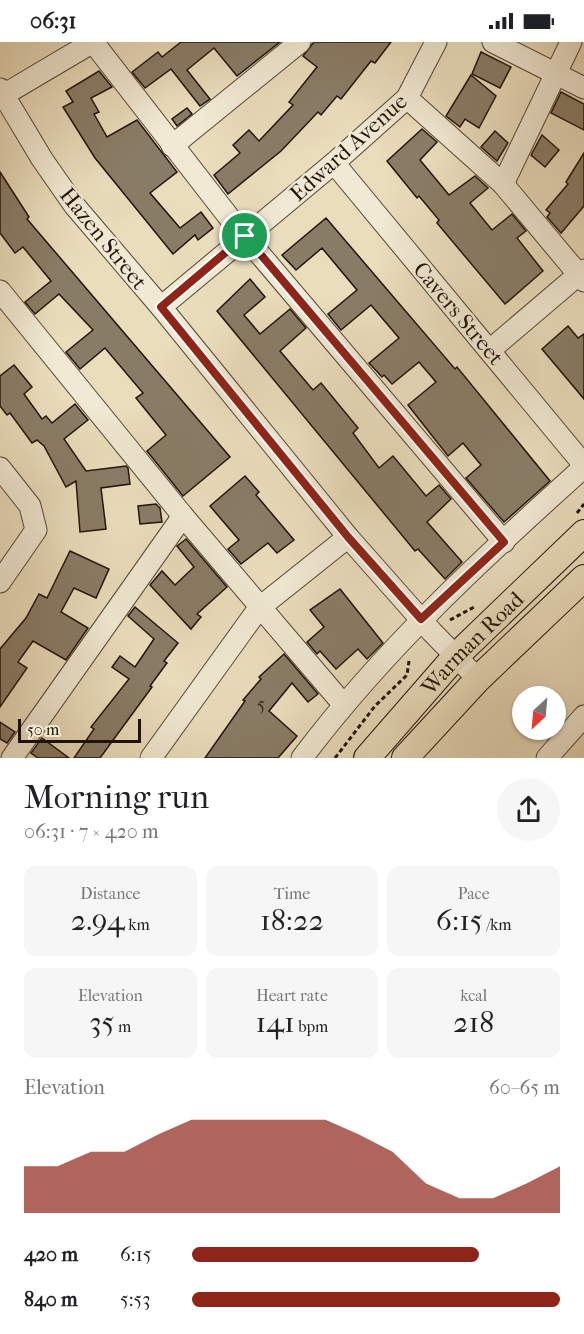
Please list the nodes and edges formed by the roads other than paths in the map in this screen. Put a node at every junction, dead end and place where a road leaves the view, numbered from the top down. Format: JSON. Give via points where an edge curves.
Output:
{"nodes":[{"id":1,"x":93,"y":42,"type":"edge"},
{"id":2,"x":300,"y":42,"type":"edge"},
{"id":3,"x":436,"y":42,"type":"edge"},
{"id":4,"x":493,"y":42,"type":"edge"},
{"id":5,"x":571,"y":42,"type":"edge"},
{"id":6,"x":556,"y":73,"type":"junction"},
{"id":7,"x":584,"y":87,"type":"edge"},
{"id":8,"x":1,"y":94,"type":"edge"},
{"id":9,"x":407,"y":98,"type":"junction"},
{"id":10,"x":172,"y":146,"type":"junction"},
{"id":11,"x":334,"y":163,"type":"junction"},
{"id":12,"x":503,"y":184,"type":"junction"},
{"id":13,"x":245,"y":236,"type":"junction"},
{"id":14,"x":582,"y":275,"type":"edge"},
{"id":15,"x":0,"y":291,"type":"edge"},
{"id":16,"x":161,"y":307,"type":"junction"},
{"id":17,"x":490,"y":350,"type":"junction"},
{"id":18,"x":584,"y":466,"type":"edge"},
{"id":19,"x":0,"y":468,"type":"edge"},
{"id":20,"x":183,"y":516,"type":"junction"},
{"id":21,"x":584,"y":533,"type":"edge"},
{"id":22,"x":348,"y":537,"type":"junction"},
{"id":23,"x":504,"y":542,"type":"junction"},
{"id":24,"x":584,"y":578,"type":"edge"},
{"id":25,"x":0,"y":582,"type":"edge"},
{"id":26,"x":259,"y":608,"type":"junction"},
{"id":27,"x":421,"y":619,"type":"junction"},
{"id":28,"x":454,"y":657,"type":"junction"},
{"id":29,"x":478,"y":679,"type":"junction"},
{"id":30,"x":343,"y":704,"type":"junction"},
{"id":31,"x":584,"y":716,"type":"edge"},
{"id":32,"x":12,"y":758,"type":"edge"},
{"id":33,"x":151,"y":758,"type":"edge"},
{"id":34,"x":302,"y":758,"type":"edge"},
{"id":35,"x":367,"y":758,"type":"edge"},
{"id":36,"x":405,"y":758,"type":"edge"},
{"id":37,"x":547,"y":758,"type":"edge"}],
"edges":[{"from":1,"to":8,"type":"street"},
{"from":1,"to":10,"type":"street"},
{"from":2,"to":10,"type":"street"},
{"from":3,"to":9,"type":"street","name":"Edward Avenue"},
{"from":4,"to":6,"type":"street"},
{"from":5,"to":6,"type":"street"},
{"from":6,"to":7,"type":"street"},
{"from":6,"to":12,"type":"street"},
{"from":8,"to":16,"type":"street","name":"Hazen Street","via":[[74,205]]},
{"from":9,"to":11,"type":"street","name":"Edward Avenue"},
{"from":9,"to":12,"type":"street"},
{"from":10,"to":13,"type":"street"},
{"from":11,"to":13,"type":"street","name":"Edward Avenue"},
{"from":11,"to":17,"type":"street","name":"Cavers Street"},
{"from":12,"to":14,"type":"street"},
{"from":13,"to":16,"type":"street","name":"Edward Avenue"},
{"from":13,"to":23,"type":"street"},
{"from":14,"to":17,"type":"street"},
{"from":15,"to":20,"type":"street"},
{"from":16,"to":22,"type":"street","name":"Hazen Street"},
{"from":17,"to":18,"type":"street","name":"Cavers Street"},
{"from":18,"to":23,"type":"street"},
{"from":19,"to":25,"type":"street","via":[[30,506],[36,531]]},
{"from":20,"to":26,"type":"street"},
{"from":20,"to":32,"type":"street"},
{"from":21,"to":28,"type":"main road","name":"Warman Road"},
{"from":22,"to":26,"type":"street"},
{"from":22,"to":27,"type":"street","name":"Hazen Street"},
{"from":23,"to":27,"type":"street"},
{"from":24,"to":29,"type":"main road","name":"Warman Road"},
{"from":26,"to":30,"type":"street"},
{"from":26,"to":33,"type":"street"},
{"from":27,"to":28,"type":"street","name":"Hazen Street"},
{"from":27,"to":30,"type":"street"},
{"from":28,"to":29,"type":"street","name":"Hazen Street"},
{"from":28,"to":35,"type":"main road","name":"Warman Road"},
{"from":29,"to":36,"type":"main road","name":"Warman Road"},
{"from":30,"to":34,"type":"street"},
{"from":31,"to":37,"type":"street"}]}
